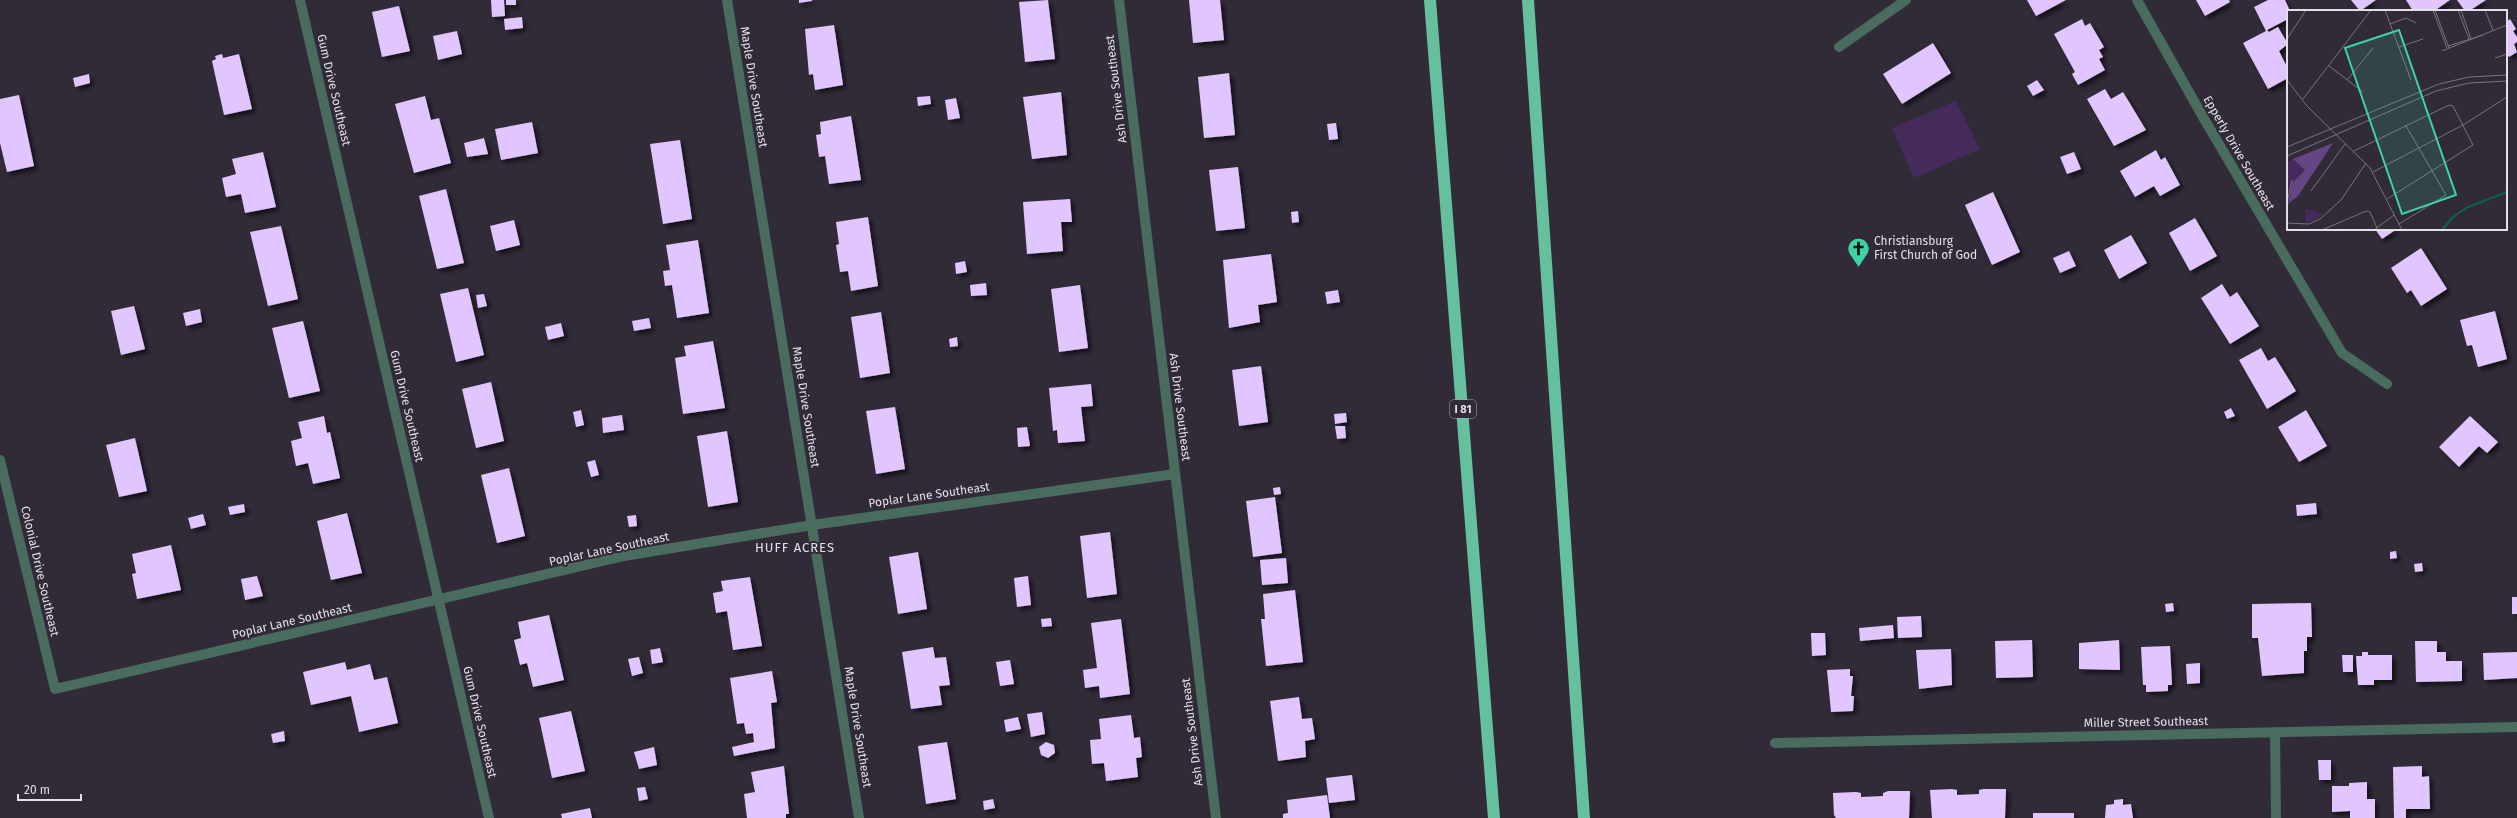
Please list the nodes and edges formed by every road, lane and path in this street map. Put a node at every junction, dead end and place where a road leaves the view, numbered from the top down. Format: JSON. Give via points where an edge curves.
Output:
{"nodes":[{"id":1,"x":300,"y":0,"type":"edge"},
{"id":2,"x":727,"y":0,"type":"edge"},
{"id":3,"x":1119,"y":0,"type":"edge"},
{"id":4,"x":1430,"y":0,"type":"edge"},
{"id":5,"x":1528,"y":0,"type":"edge"},
{"id":6,"x":1906,"y":0,"type":"edge"},
{"id":7,"x":2138,"y":0,"type":"edge"},
{"id":8,"x":1839,"y":46,"type":"dead end"},
{"id":9,"x":2387,"y":384,"type":"dead end"},
{"id":10,"x":0,"y":460,"type":"edge"},
{"id":11,"x":1175,"y":474,"type":"junction"},
{"id":12,"x":812,"y":525,"type":"junction"},
{"id":13,"x":439,"y":600,"type":"junction"},
{"id":14,"x":55,"y":689,"type":"joint"},
{"id":15,"x":2517,"y":727,"type":"edge"},
{"id":16,"x":2275,"y":732,"type":"junction"},
{"id":17,"x":1775,"y":743,"type":"dead end"},
{"id":18,"x":489,"y":818,"type":"edge"},
{"id":19,"x":859,"y":818,"type":"edge"},
{"id":20,"x":1216,"y":818,"type":"edge"},
{"id":21,"x":1494,"y":818,"type":"edge"},
{"id":22,"x":1584,"y":818,"type":"edge"},
{"id":23,"x":2276,"y":818,"type":"edge"}],
"edges":[{"from":1,"to":13,"type":"street","name":"Gum Drive Southeast"},
{"from":2,"to":12,"type":"street","name":"Maple Drive Southeast"},
{"from":3,"to":11,"type":"street","name":"Ash Drive Southeast"},
{"from":4,"to":21,"type":"highway","number":"I 81"},
{"from":5,"to":22,"type":"highway"},
{"from":6,"to":8,"type":"street"},
{"from":7,"to":9,"type":"street","name":"Epperly Drive Southeast","via":[[2203,117],[2342,353]]},
{"from":10,"to":14,"type":"street","name":"Colonial Drive Southeast"},
{"from":11,"to":12,"type":"street","name":"Poplar Lane Southeast"},
{"from":11,"to":20,"type":"street","name":"Ash Drive Southeast"},
{"from":12,"to":13,"type":"street","name":"Poplar Lane Southeast","via":[[624,556]]},
{"from":12,"to":19,"type":"street","name":"Maple Drive Southeast"},
{"from":13,"to":14,"type":"street","name":"Poplar Lane Southeast"},
{"from":13,"to":18,"type":"street","name":"Gum Drive Southeast"},
{"from":15,"to":16,"type":"street","name":"Miller Street Southeast"},
{"from":16,"to":17,"type":"street","name":"Miller Street Southeast"},
{"from":16,"to":23,"type":"street"}]}
